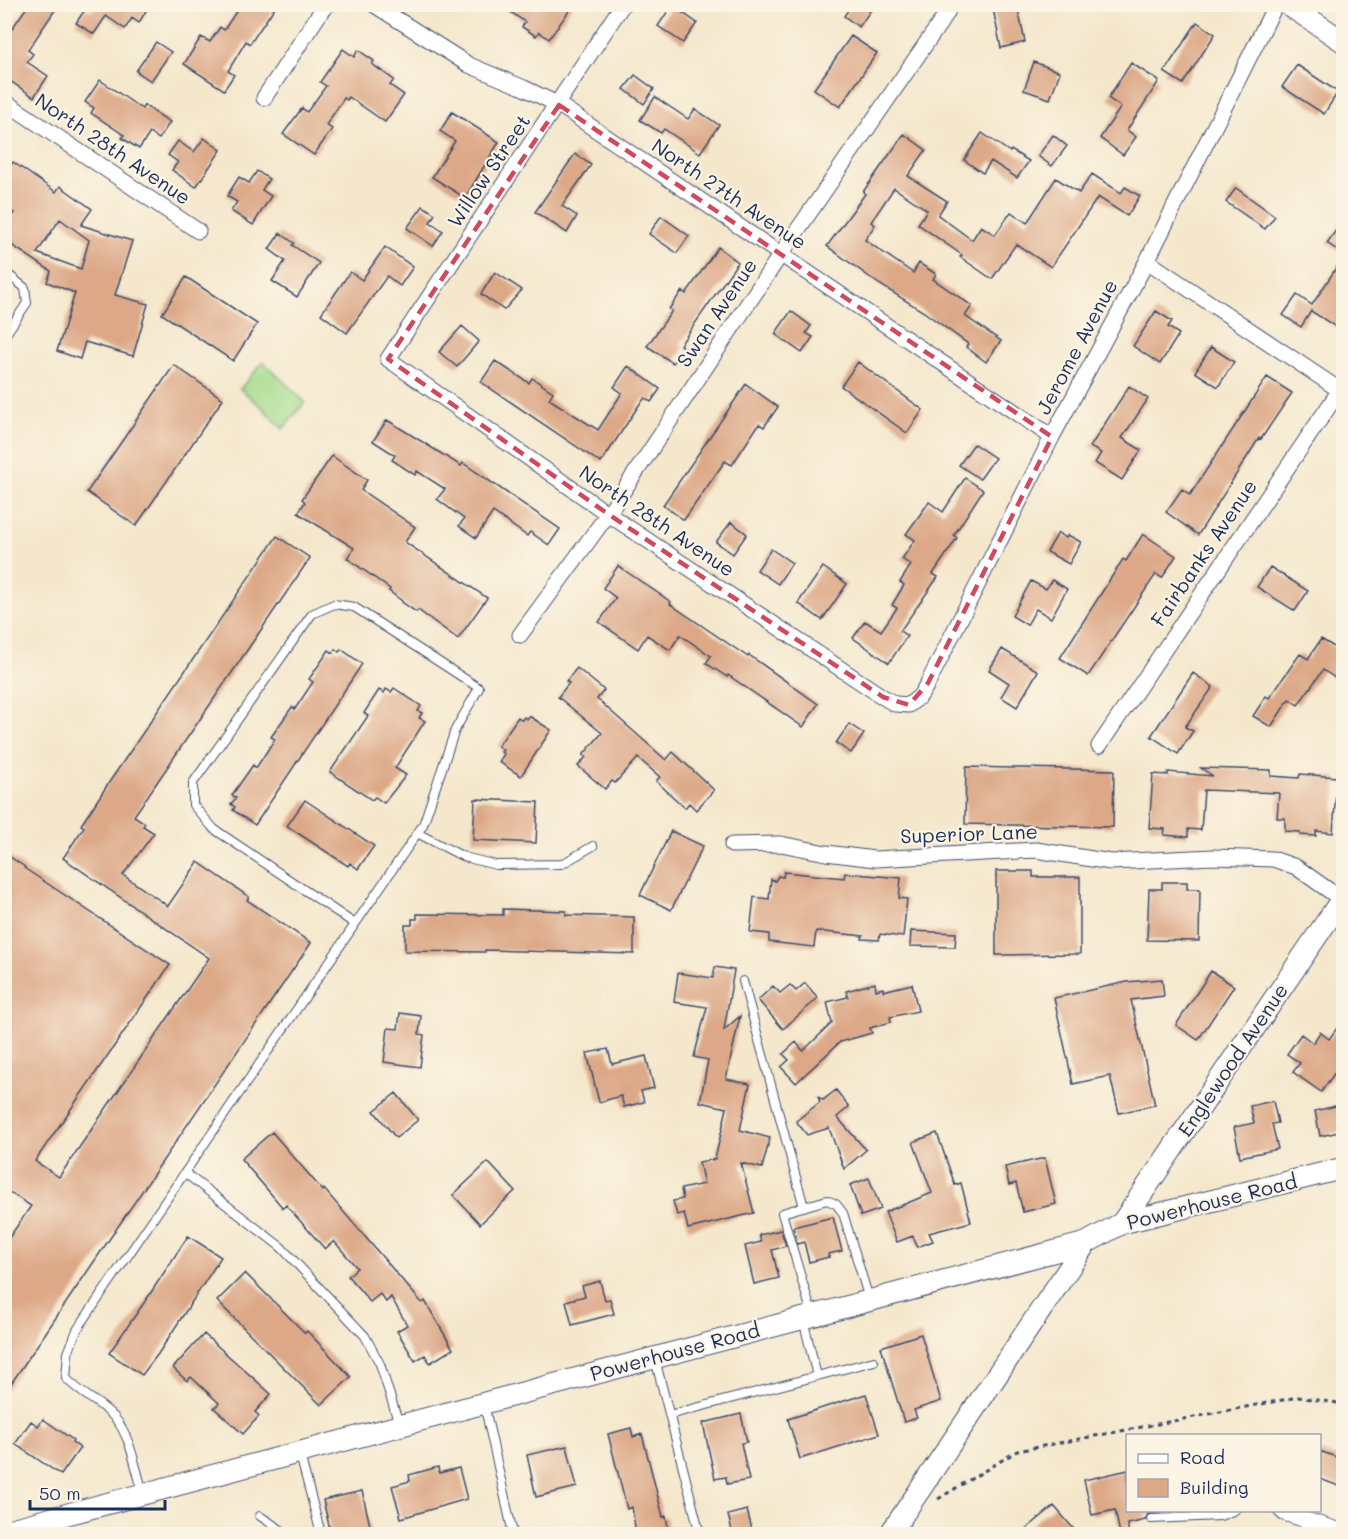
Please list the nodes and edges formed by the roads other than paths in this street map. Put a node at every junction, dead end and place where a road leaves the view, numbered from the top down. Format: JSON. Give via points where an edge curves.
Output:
{"nodes":[{"id":1,"x":328,"y":4,"type":"edge"},
{"id":2,"x":374,"y":4,"type":"edge"},
{"id":3,"x":623,"y":4,"type":"edge"},
{"id":4,"x":1276,"y":4,"type":"edge"},
{"id":5,"x":1287,"y":4,"type":"edge"},
{"id":6,"x":947,"y":13,"type":"dead end"},
{"id":7,"x":1344,"y":42,"type":"edge"},
{"id":8,"x":264,"y":98,"type":"dead end"},
{"id":9,"x":4,"y":101,"type":"edge"},
{"id":10,"x":559,"y":105,"type":"junction"},
{"id":11,"x":198,"y":231,"type":"dead end"},
{"id":12,"x":781,"y":254,"type":"junction"},
{"id":13,"x":1147,"y":261,"type":"junction"},
{"id":14,"x":4,"y":271,"type":"edge"},
{"id":15,"x":4,"y":337,"type":"edge"},
{"id":16,"x":388,"y":359,"type":"joint"},
{"id":17,"x":1342,"y":389,"type":"edge"},
{"id":18,"x":1052,"y":437,"type":"junction"},
{"id":19,"x":608,"y":514,"type":"junction"},
{"id":20,"x":520,"y":635,"type":"dead end"},
{"id":21,"x":909,"y":705,"type":"joint"},
{"id":22,"x":1099,"y":746,"type":"dead end"},
{"id":23,"x":417,"y":833,"type":"junction"},
{"id":24,"x":732,"y":845,"type":"dead end"},
{"id":25,"x":593,"y":846,"type":"dead end"},
{"id":26,"x":1342,"y":898,"type":"edge"},
{"id":27,"x":355,"y":924,"type":"junction"},
{"id":28,"x":743,"y":981,"type":"dead end"},
{"id":29,"x":1344,"y":1168,"type":"edge"},
{"id":30,"x":185,"y":1173,"type":"junction"},
{"id":31,"x":804,"y":1206,"type":"junction"},
{"id":32,"x":1122,"y":1223,"type":"junction"},
{"id":33,"x":1086,"y":1242,"type":"junction"},
{"id":34,"x":869,"y":1300,"type":"junction"},
{"id":35,"x":808,"y":1317,"type":"junction"},
{"id":36,"x":654,"y":1358,"type":"junction"},
{"id":37,"x":874,"y":1361,"type":"dead end"},
{"id":38,"x":817,"y":1376,"type":"junction"},
{"id":39,"x":484,"y":1403,"type":"junction"},
{"id":40,"x":669,"y":1415,"type":"junction"},
{"id":41,"x":399,"y":1425,"type":"junction"},
{"id":42,"x":300,"y":1452,"type":"junction"},
{"id":43,"x":143,"y":1494,"type":"junction"},
{"id":44,"x":1230,"y":1512,"type":"edge"},
{"id":45,"x":1283,"y":1512,"type":"edge"},
{"id":46,"x":260,"y":1516,"type":"dead end"},
{"id":47,"x":1151,"y":1519,"type":"dead end"},
{"id":48,"x":4,"y":1531,"type":"edge"},
{"id":49,"x":1344,"y":1532,"type":"edge"},
{"id":50,"x":287,"y":1534,"type":"edge"},
{"id":51,"x":321,"y":1534,"type":"edge"},
{"id":52,"x":513,"y":1534,"type":"edge"},
{"id":53,"x":700,"y":1534,"type":"edge"},
{"id":54,"x":890,"y":1534,"type":"edge"}],
"edges":[{"from":1,"to":8,"type":"street"},
{"from":2,"to":10,"type":"street","name":"North 27th Avenue","via":[[469,65]]},
{"from":3,"to":10,"type":"street","name":"Willow Street"},
{"from":4,"to":13,"type":"street","name":"Jerome Avenue"},
{"from":5,"to":7,"type":"street"},
{"from":6,"to":12,"type":"street","name":"Swan Avenue"},
{"from":9,"to":11,"type":"street","name":"North 28th Avenue"},
{"from":10,"to":12,"type":"street","name":"North 27th Avenue"},
{"from":10,"to":16,"type":"street","name":"Willow Street"},
{"from":12,"to":18,"type":"street","name":"North 27th Avenue"},
{"from":12,"to":19,"type":"street","name":"Swan Avenue"},
{"from":13,"to":17,"type":"street"},
{"from":13,"to":18,"type":"street","name":"Jerome Avenue"},
{"from":14,"to":15,"type":"lane","via":[[25,288],[27,303]]},
{"from":16,"to":19,"type":"street","name":"North 28th Avenue"},
{"from":17,"to":22,"type":"street","name":"Fairbanks Avenue"},
{"from":18,"to":21,"type":"street","name":"Jerome Avenue","via":[[928,683]]},
{"from":19,"to":20,"type":"street","name":"Swan Avenue"},
{"from":19,"to":21,"type":"street","name":"North 28th Avenue","via":[[883,697],[895,704]]},
{"from":23,"to":25,"type":"lane","via":[[464,857],[496,865],[562,864]]},
{"from":23,"to":27,"type":"lane"},
{"from":23,"to":27,"type":"lane","via":[[455,730],[478,688],[354,607],[334,604],[312,614],[193,783],[193,805],[214,828]]},
{"from":24,"to":26,"type":"street","name":"Superior Lane","via":[[781,844],[875,859],[1036,850],[1111,862],[1213,857],[1273,859],[1296,867]]},
{"from":26,"to":32,"type":"street","name":"Englewood Avenue"},
{"from":27,"to":30,"type":"lane"},
{"from":28,"to":31,"type":"lane"},
{"from":29,"to":32,"type":"street","name":"Powerhouse Road"},
{"from":30,"to":41,"type":"lane","via":[[281,1247],[365,1336],[380,1364]]},
{"from":30,"to":43,"type":"lane","via":[[77,1330],[68,1353],[66,1378],[113,1416],[124,1431]]},
{"from":31,"to":34,"type":"lane","via":[[827,1200],[843,1213]]},
{"from":31,"to":35,"type":"lane","via":[[782,1213]]},
{"from":32,"to":33,"type":"street","name":"Powerhouse Road"},
{"from":33,"to":34,"type":"street","name":"Powerhouse Road"},
{"from":33,"to":54,"type":"street"},
{"from":34,"to":35,"type":"street","name":"Powerhouse Road"},
{"from":35,"to":36,"type":"street","name":"Powerhouse Road"},
{"from":35,"to":38,"type":"lane"},
{"from":36,"to":39,"type":"street","name":"Powerhouse Road"},
{"from":36,"to":40,"type":"lane"},
{"from":37,"to":38,"type":"lane"},
{"from":38,"to":40,"type":"lane"},
{"from":39,"to":41,"type":"street","name":"Powerhouse Road"},
{"from":39,"to":52,"type":"lane"},
{"from":40,"to":53,"type":"lane"},
{"from":41,"to":42,"type":"street","name":"Powerhouse Road"},
{"from":42,"to":43,"type":"street","name":"Powerhouse Road"},
{"from":42,"to":51,"type":"lane"},
{"from":43,"to":48,"type":"street","name":"Powerhouse Road"},
{"from":44,"to":47,"type":"lane","via":[[1220,1516]]},
{"from":45,"to":49,"type":"street"},
{"from":46,"to":50,"type":"lane"}]}
